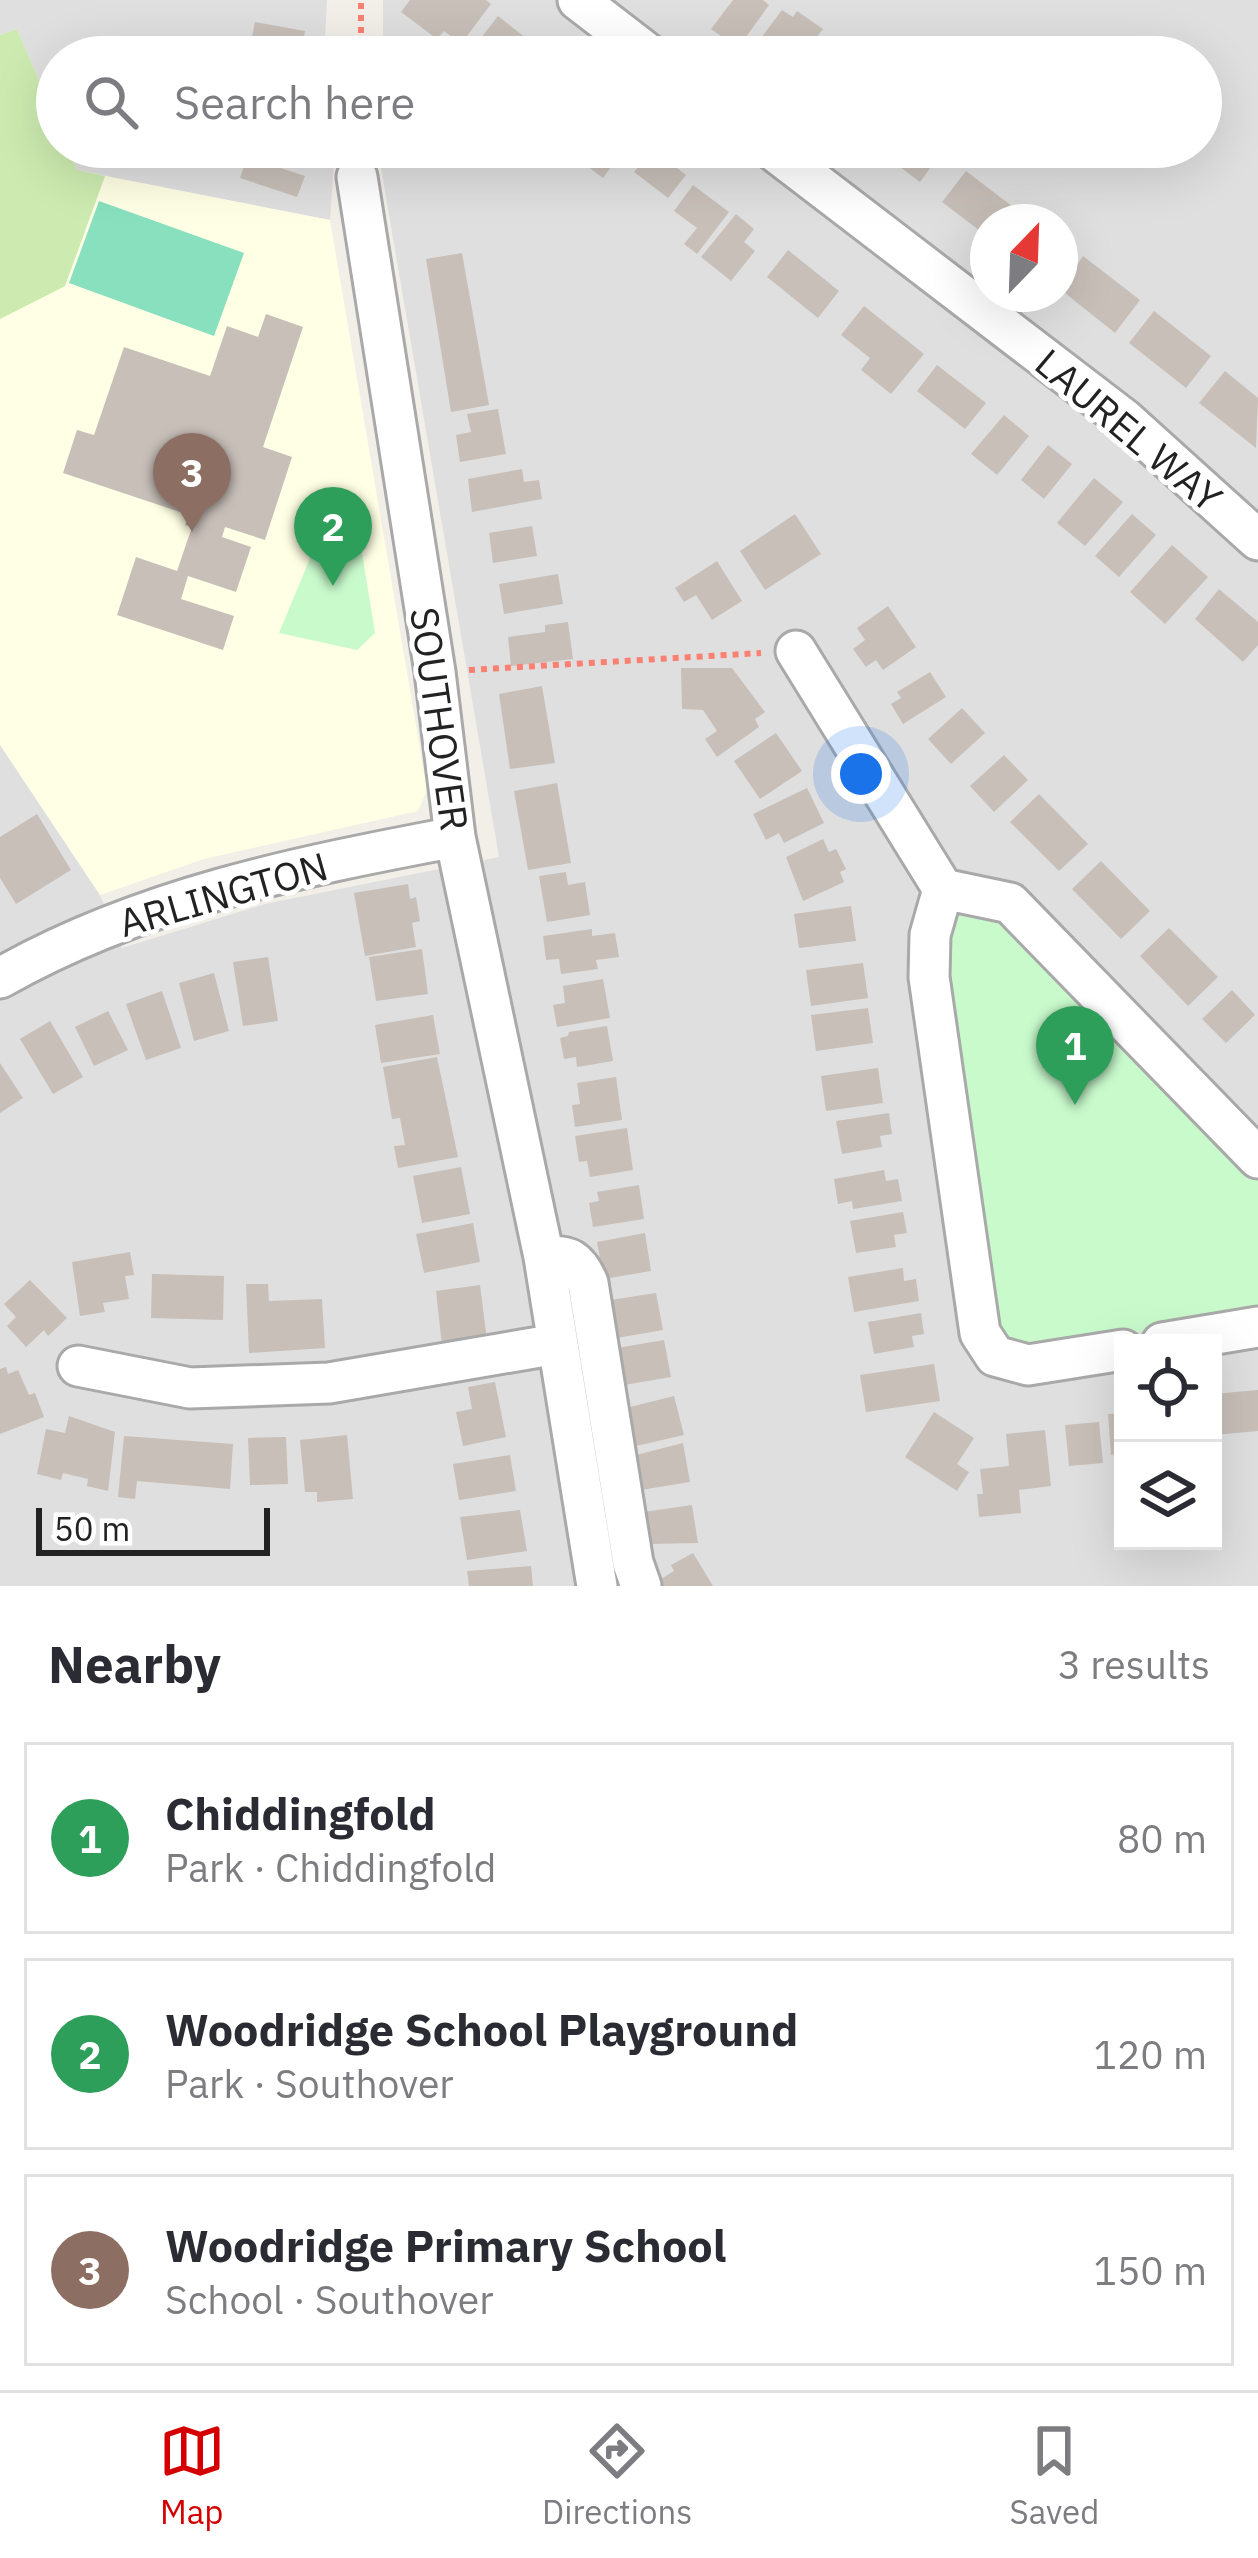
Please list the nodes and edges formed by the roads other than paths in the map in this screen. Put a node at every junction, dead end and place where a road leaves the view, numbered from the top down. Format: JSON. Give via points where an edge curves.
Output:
{"nodes":[{"id":1,"x":578,"y":0,"type":"edge"},
{"id":2,"x":625,"y":36,"type":"edge"},
{"id":3,"x":796,"y":168,"type":"edge"},
{"id":4,"x":357,"y":177,"type":"dead end"},
{"id":5,"x":1258,"y":540,"type":"edge"},
{"id":6,"x":796,"y":651,"type":"road end"},
{"id":7,"x":454,"y":836,"type":"junction"},
{"id":8,"x":943,"y":889,"type":"junction"},
{"id":9,"x":0,"y":978,"type":"edge"},
{"id":10,"x":1258,"y":1158,"type":"edge"},
{"id":11,"x":544,"y":1257,"type":"junction"},
{"id":12,"x":1258,"y":1327,"type":"edge"},
{"id":13,"x":1216,"y":1334,"type":"edge"},
{"id":14,"x":557,"y":1344,"type":"junction"},
{"id":15,"x":1114,"y":1351,"type":"edge"},
{"id":16,"x":78,"y":1366,"type":"dead end"},
{"id":17,"x":623,"y":1502,"type":"junction"},
{"id":18,"x":584,"y":1509,"type":"junction"},
{"id":19,"x":597,"y":1586,"type":"edge"},
{"id":20,"x":641,"y":1586,"type":"edge"}],
"edges":[{"from":1,"to":2,"type":"street"},
{"from":3,"to":5,"type":"street","name":"LAUREL WAY","via":[[1124,419]]},
{"from":4,"to":7,"type":"street","name":"SOUTHOVER"},
{"from":6,"to":8,"type":"street"},
{"from":7,"to":9,"type":"street","name":"ARLINGTON","via":[[218,887]]},
{"from":7,"to":11,"type":"street","name":"SOUTHOVER"},
{"from":8,"to":10,"type":"street","via":[[1010,903]]},
{"from":8,"to":15,"type":"street","via":[[929,977],[980,1333],[994,1356],[1028,1366]]},
{"from":11,"to":14,"type":"street","name":"SOUTHOVER"},
{"from":11,"to":17,"type":"street","via":[[565,1255],[588,1283]]},
{"from":12,"to":13,"type":"street"},
{"from":14,"to":16,"type":"street","via":[[329,1383],[190,1388]]},
{"from":14,"to":18,"type":"street","name":"SOUTHOVER"},
{"from":17,"to":18,"type":"street"},
{"from":17,"to":20,"type":"street"},
{"from":18,"to":19,"type":"street","name":"SOUTHOVER"}]}
